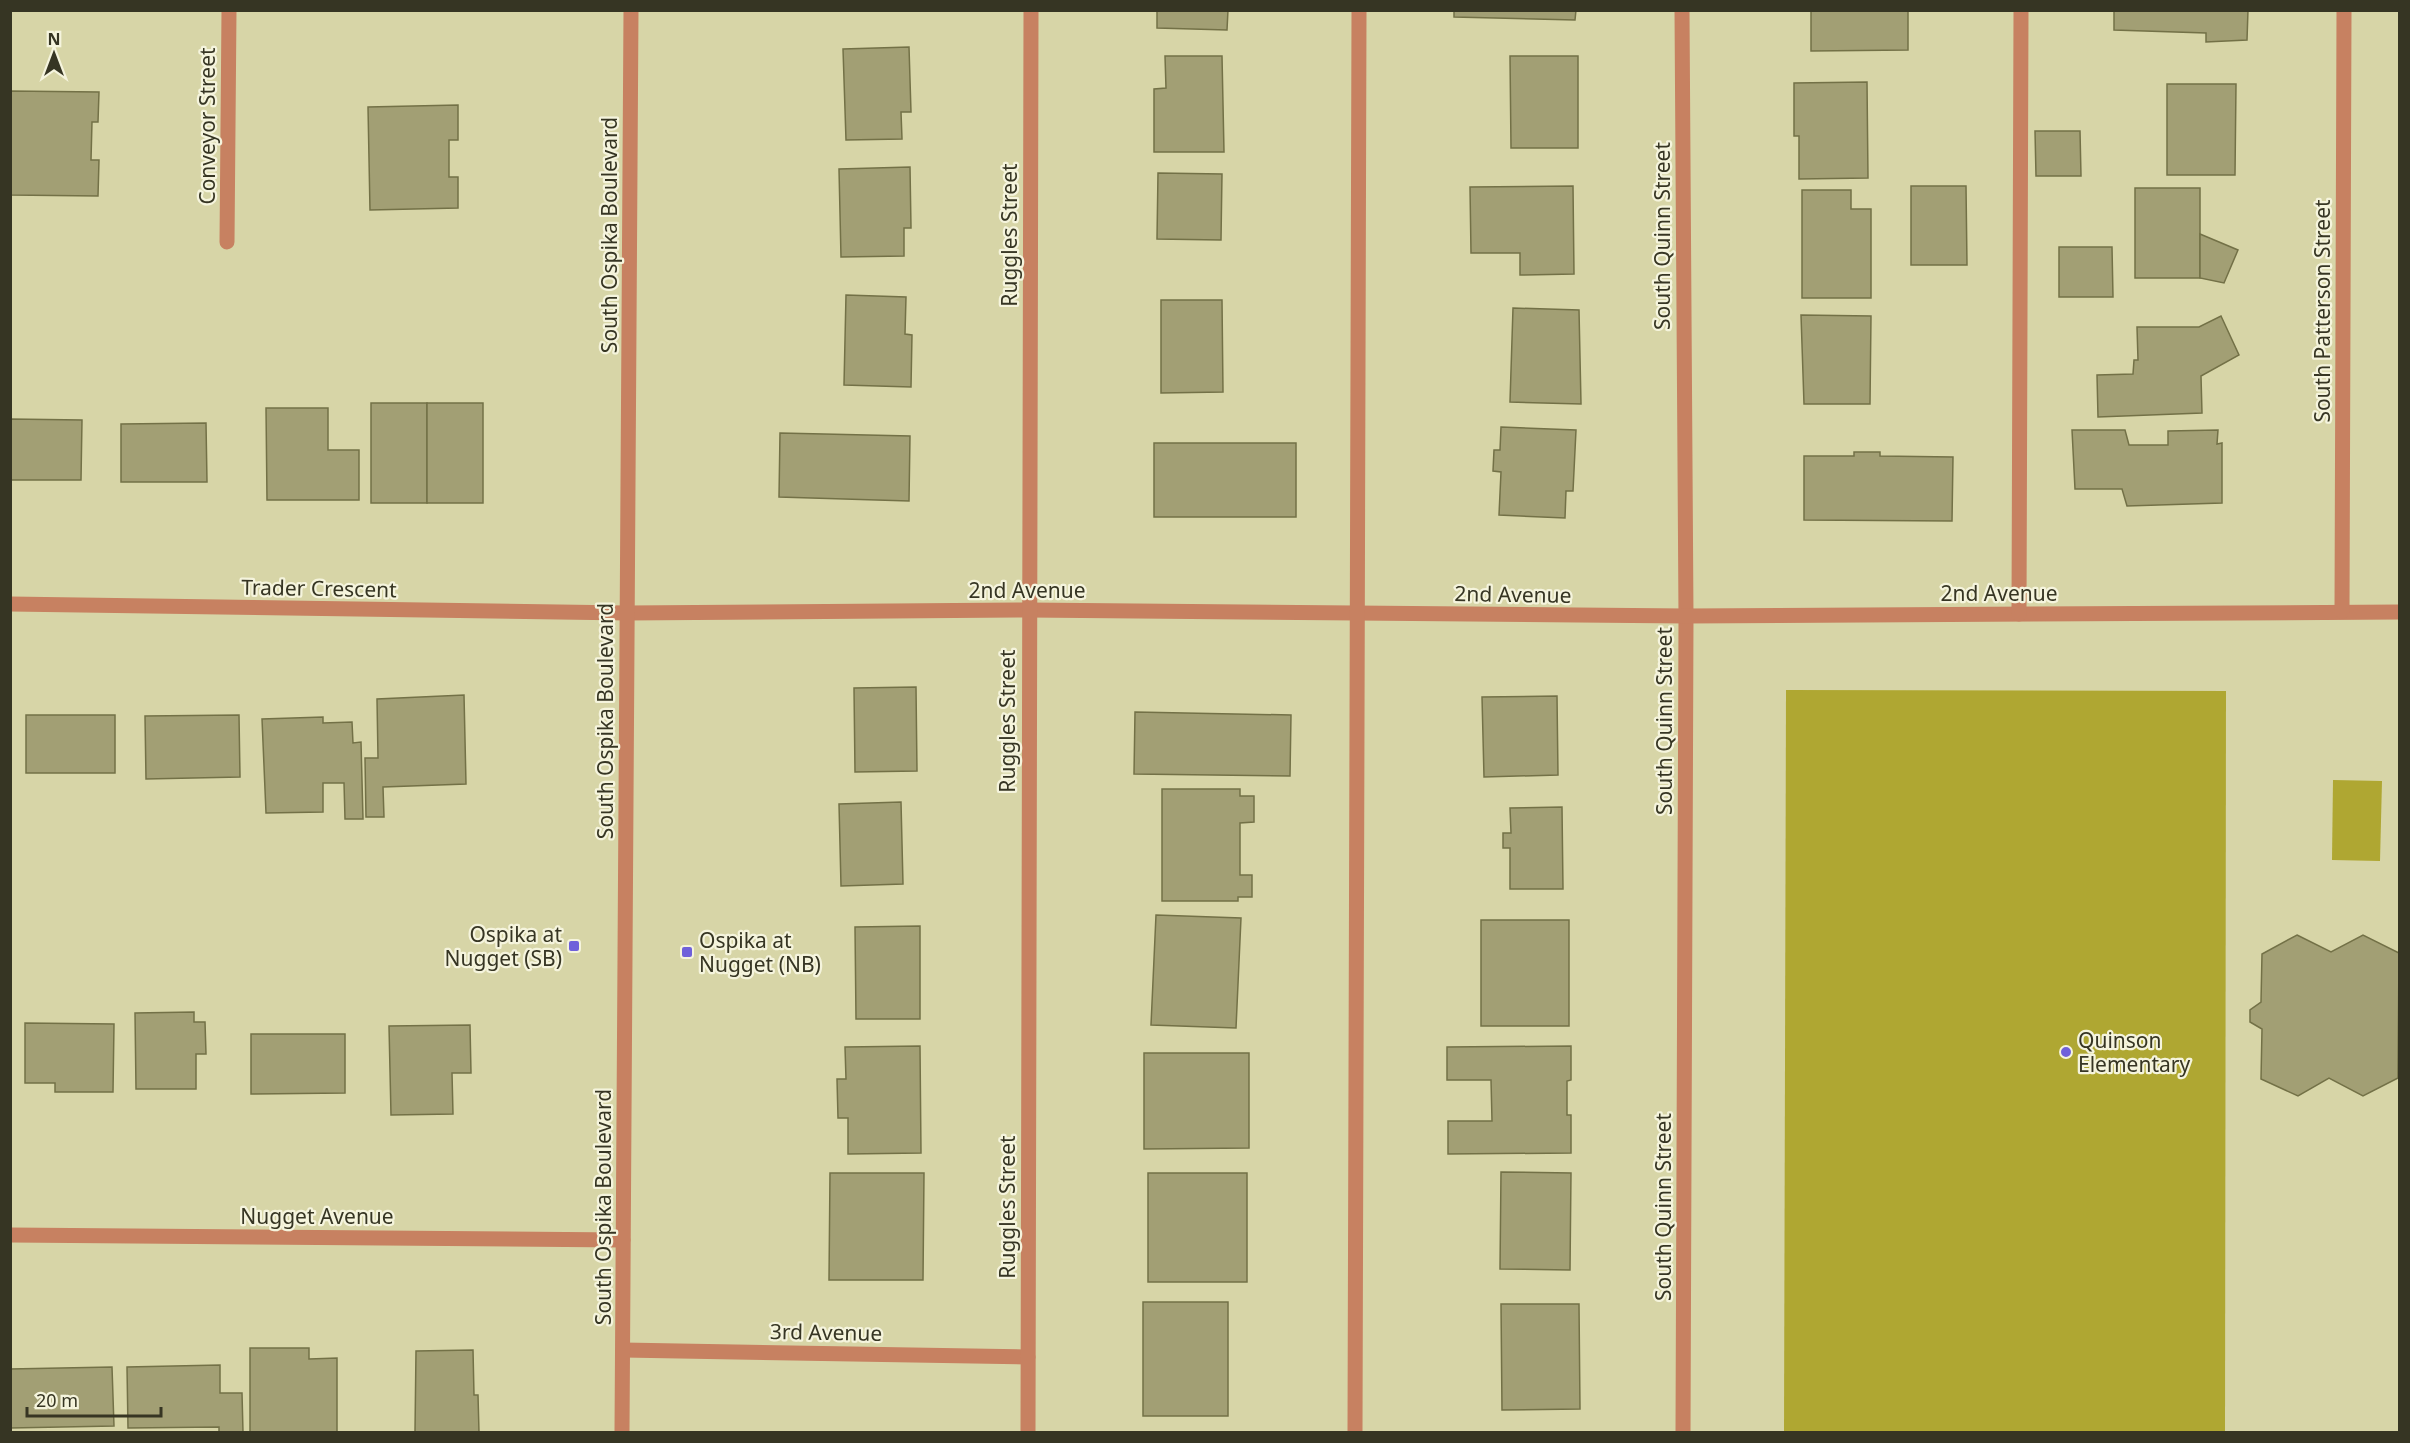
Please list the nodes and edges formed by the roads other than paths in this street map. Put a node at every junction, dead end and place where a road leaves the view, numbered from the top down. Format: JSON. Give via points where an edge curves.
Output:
{"nodes":[{"id":1,"x":229,"y":10,"type":"edge"},
{"id":2,"x":631,"y":10,"type":"edge"},
{"id":3,"x":1031,"y":10,"type":"edge"},
{"id":4,"x":1359,"y":10,"type":"edge"},
{"id":5,"x":1682,"y":10,"type":"edge"},
{"id":6,"x":2021,"y":10,"type":"edge"},
{"id":7,"x":2344,"y":10,"type":"edge"},
{"id":8,"x":227,"y":242,"type":"dead end"},
{"id":9,"x":10,"y":604,"type":"edge"},
{"id":10,"x":1028,"y":610,"type":"junction"},
{"id":11,"x":2342,"y":611,"type":"junction"},
{"id":12,"x":2400,"y":612,"type":"edge"},
{"id":13,"x":627,"y":613,"type":"junction"},
{"id":14,"x":1357,"y":613,"type":"junction"},
{"id":15,"x":2019,"y":614,"type":"junction"},
{"id":16,"x":1686,"y":616,"type":"junction"},
{"id":17,"x":10,"y":1235,"type":"edge"},
{"id":18,"x":623,"y":1240,"type":"junction"},
{"id":19,"x":623,"y":1350,"type":"junction"},
{"id":20,"x":1028,"y":1357,"type":"junction"},
{"id":21,"x":622,"y":1432,"type":"edge"},
{"id":22,"x":1028,"y":1432,"type":"edge"},
{"id":23,"x":1355,"y":1432,"type":"edge"},
{"id":24,"x":1683,"y":1432,"type":"edge"}],
"edges":[{"from":1,"to":8,"type":"street","name":"Conveyor Street"},
{"from":2,"to":13,"type":"street","name":"South Ospika Boulevard"},
{"from":3,"to":10,"type":"street","name":"Ruggles Street"},
{"from":4,"to":14,"type":"street"},
{"from":5,"to":16,"type":"street","name":"South Quinn Street"},
{"from":6,"to":15,"type":"street"},
{"from":7,"to":11,"type":"street","name":"South Patterson Street"},
{"from":9,"to":13,"type":"street","name":"Trader Crescent"},
{"from":10,"to":13,"type":"street","name":"2nd Avenue"},
{"from":10,"to":14,"type":"street","name":"2nd Avenue"},
{"from":10,"to":20,"type":"street","name":"Ruggles Street"},
{"from":11,"to":12,"type":"street","name":"2nd Avenue"},
{"from":11,"to":15,"type":"street","name":"2nd Avenue"},
{"from":13,"to":18,"type":"street","name":"South Ospika Boulevard"},
{"from":14,"to":16,"type":"street","name":"2nd Avenue"},
{"from":14,"to":23,"type":"street"},
{"from":15,"to":16,"type":"street","name":"2nd Avenue"},
{"from":16,"to":24,"type":"street","name":"South Quinn Street"},
{"from":17,"to":18,"type":"street","name":"Nugget Avenue"},
{"from":18,"to":19,"type":"street","name":"South Ospika Boulevard"},
{"from":19,"to":20,"type":"street","name":"3rd Avenue"},
{"from":19,"to":21,"type":"street","name":"South Ospika Boulevard"},
{"from":20,"to":22,"type":"street","name":"Ruggles Street"}]}
